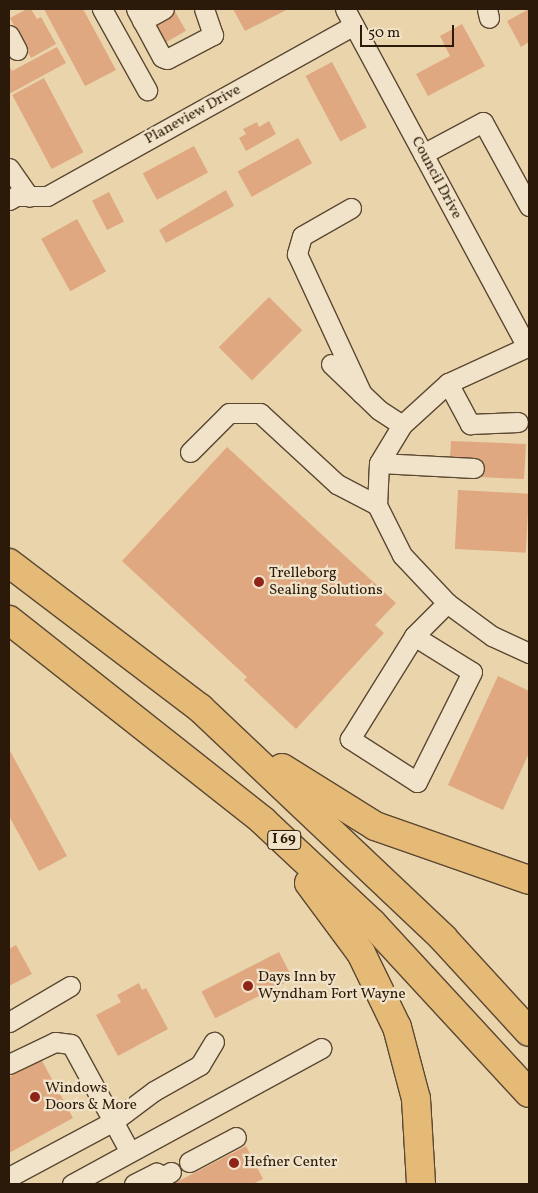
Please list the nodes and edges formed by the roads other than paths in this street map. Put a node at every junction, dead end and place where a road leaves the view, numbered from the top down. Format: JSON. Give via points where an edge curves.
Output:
{"nodes":[{"id":1,"x":102,"y":9,"type":"edge"},
{"id":2,"x":164,"y":9,"type":"edge"},
{"id":3,"x":204,"y":9,"type":"edge"},
{"id":4,"x":345,"y":9,"type":"edge"},
{"id":5,"x":139,"y":15,"type":"edge"},
{"id":6,"x":354,"y":25,"type":"junction"},
{"id":7,"x":147,"y":90,"type":"dead end"},
{"id":8,"x":423,"y":154,"type":"junction"},
{"id":9,"x":9,"y":168,"type":"edge"},
{"id":10,"x":29,"y":197,"type":"junction"},
{"id":11,"x":9,"y":200,"type":"edge"},
{"id":12,"x":529,"y":206,"type":"edge"},
{"id":13,"x":352,"y":208,"type":"dead end"},
{"id":14,"x":528,"y":347,"type":"edge"},
{"id":15,"x":331,"y":364,"type":"dead end"},
{"id":16,"x":448,"y":383,"type":"junction"},
{"id":17,"x":362,"y":394,"type":"junction"},
{"id":18,"x":518,"y":422,"type":"dead end"},
{"id":19,"x":402,"y":425,"type":"junction"},
{"id":20,"x":190,"y":452,"type":"dead end"},
{"id":21,"x":379,"y":464,"type":"junction"},
{"id":22,"x":474,"y":468,"type":"dead end"},
{"id":23,"x":377,"y":504,"type":"junction"},
{"id":24,"x":9,"y":563,"type":"edge"},
{"id":25,"x":446,"y":603,"type":"junction"},
{"id":26,"x":9,"y":620,"type":"edge"},
{"id":27,"x":414,"y":636,"type":"junction"},
{"id":28,"x":529,"y":652,"type":"edge"},
{"id":29,"x":226,"y":733,"type":"junction"},
{"id":30,"x":192,"y":761,"type":"junction"},
{"id":31,"x":529,"y":880,"type":"edge"},
{"id":32,"x":70,"y":986,"type":"dead end"},
{"id":33,"x":9,"y":1022,"type":"edge"},
{"id":34,"x":529,"y":1032,"type":"edge"},
{"id":35,"x":214,"y":1042,"type":"dead end"},
{"id":36,"x":321,"y":1048,"type":"dead end"},
{"id":37,"x":9,"y":1064,"type":"edge"},
{"id":38,"x":529,"y":1092,"type":"edge"},
{"id":39,"x":114,"y":1121,"type":"junction"},
{"id":40,"x":236,"y":1137,"type":"dead end"},
{"id":41,"x":130,"y":1152,"type":"junction"},
{"id":42,"x":189,"y":1162,"type":"dead end"},
{"id":43,"x":171,"y":1172,"type":"dead end"},
{"id":44,"x":9,"y":1176,"type":"edge"},
{"id":45,"x":72,"y":1184,"type":"edge"},
{"id":46,"x":134,"y":1184,"type":"edge"},
{"id":47,"x":421,"y":1184,"type":"edge"}],
"edges":[{"from":1,"to":7,"type":"street"},
{"from":2,"to":5,"type":"street"},
{"from":3,"to":5,"type":"street","via":[[213,35],[167,59],[162,57]]},
{"from":4,"to":6,"type":"street","name":"Council Drive"},
{"from":6,"to":8,"type":"street","name":"Council Drive"},
{"from":6,"to":10,"type":"street","name":"Planeview Drive","via":[[47,196]]},
{"from":8,"to":12,"type":"street","via":[[483,122]]},
{"from":8,"to":14,"type":"street","name":"Council Drive"},
{"from":9,"to":10,"type":"street"},
{"from":10,"to":11,"type":"street","name":"Planeview Drive"},
{"from":13,"to":17,"type":"street","via":[[302,236],[297,254]]},
{"from":14,"to":16,"type":"street"},
{"from":15,"to":17,"type":"street"},
{"from":16,"to":18,"type":"street","via":[[470,424]]},
{"from":16,"to":19,"type":"street"},
{"from":17,"to":19,"type":"street"},
{"from":19,"to":21,"type":"street"},
{"from":20,"to":23,"type":"street","via":[[228,413],[260,413],[337,484]]},
{"from":21,"to":22,"type":"street"},
{"from":21,"to":23,"type":"street"},
{"from":23,"to":25,"type":"street","via":[[402,555]]},
{"from":24,"to":29,"type":"highway","number":"I 69","via":[[200,708]]},
{"from":25,"to":27,"type":"street"},
{"from":25,"to":28,"type":"street","via":[[492,636]]},
{"from":26,"to":30,"type":"highway","number":"I 69"},
{"from":27,"to":27,"type":"street","via":[[350,739],[417,782],[472,672]]},
{"from":29,"to":31,"type":"highway","via":[[375,826]]},
{"from":29,"to":34,"type":"highway","number":"I 69","via":[[444,938]]},
{"from":30,"to":38,"type":"highway","number":"I 69","via":[[262,820],[372,923]]},
{"from":30,"to":47,"type":"highway","via":[[308,882],[361,953],[398,1027],[411,1073],[422,1157]]},
{"from":32,"to":33,"type":"street"},
{"from":35,"to":39,"type":"street","via":[[200,1065],[154,1091]]},
{"from":36,"to":41,"type":"street"},
{"from":37,"to":39,"type":"street","via":[[55,1042],[71,1044]]},
{"from":39,"to":41,"type":"street"},
{"from":39,"to":44,"type":"street"},
{"from":40,"to":42,"type":"street"},
{"from":41,"to":45,"type":"street"},
{"from":43,"to":46,"type":"street","via":[[164,1176],[156,1173]]}]}
